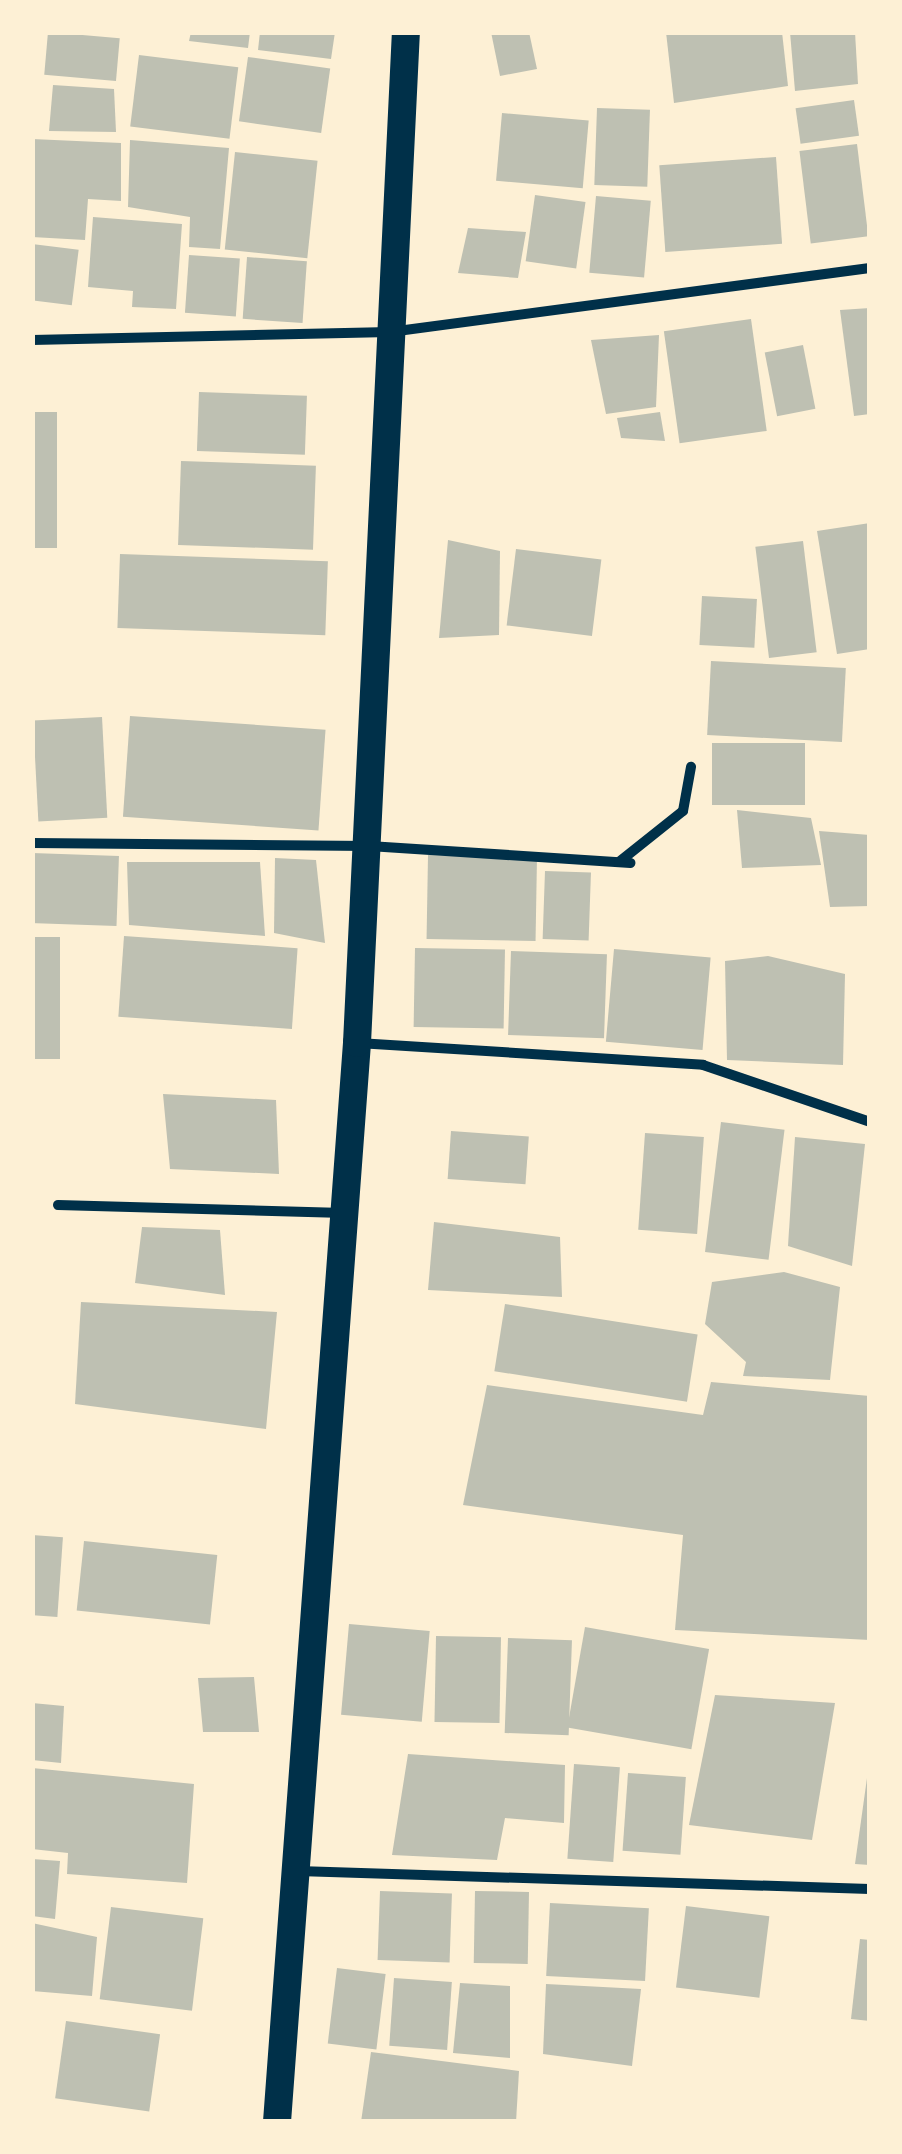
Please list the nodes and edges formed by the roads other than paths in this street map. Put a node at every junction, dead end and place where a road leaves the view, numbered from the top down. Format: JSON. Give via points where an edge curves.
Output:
{"nodes":[{"id":1,"x":406,"y":32,"type":"edge"},
{"id":2,"x":870,"y":268,"type":"edge"},
{"id":3,"x":390,"y":332,"type":"junction"},
{"id":4,"x":32,"y":340,"type":"edge"},
{"id":5,"x":690,"y":768,"type":"dead end"},
{"id":6,"x":32,"y":843,"type":"edge"},
{"id":7,"x":369,"y":846,"type":"junction"},
{"id":8,"x":356,"y":1043,"type":"junction"},
{"id":9,"x":870,"y":1122,"type":"edge"},
{"id":10,"x":58,"y":1204,"type":"dead end"},
{"id":11,"x":345,"y":1213,"type":"junction"},
{"id":12,"x":298,"y":1871,"type":"junction"},
{"id":13,"x":870,"y":1889,"type":"edge"},
{"id":14,"x":276,"y":2122,"type":"edge"}],
"edges":[{"from":1,"to":3,"type":"highway"},
{"from":2,"to":3,"type":"street"},
{"from":3,"to":4,"type":"street"},
{"from":3,"to":7,"type":"highway"},
{"from":5,"to":7,"type":"street","via":[[683,811],[624,863]]},
{"from":6,"to":7,"type":"street"},
{"from":7,"to":8,"type":"highway"},
{"from":8,"to":9,"type":"street","via":[[703,1065]]},
{"from":8,"to":11,"type":"highway"},
{"from":10,"to":11,"type":"street"},
{"from":11,"to":12,"type":"highway"},
{"from":12,"to":13,"type":"street"},
{"from":12,"to":14,"type":"highway"}]}
